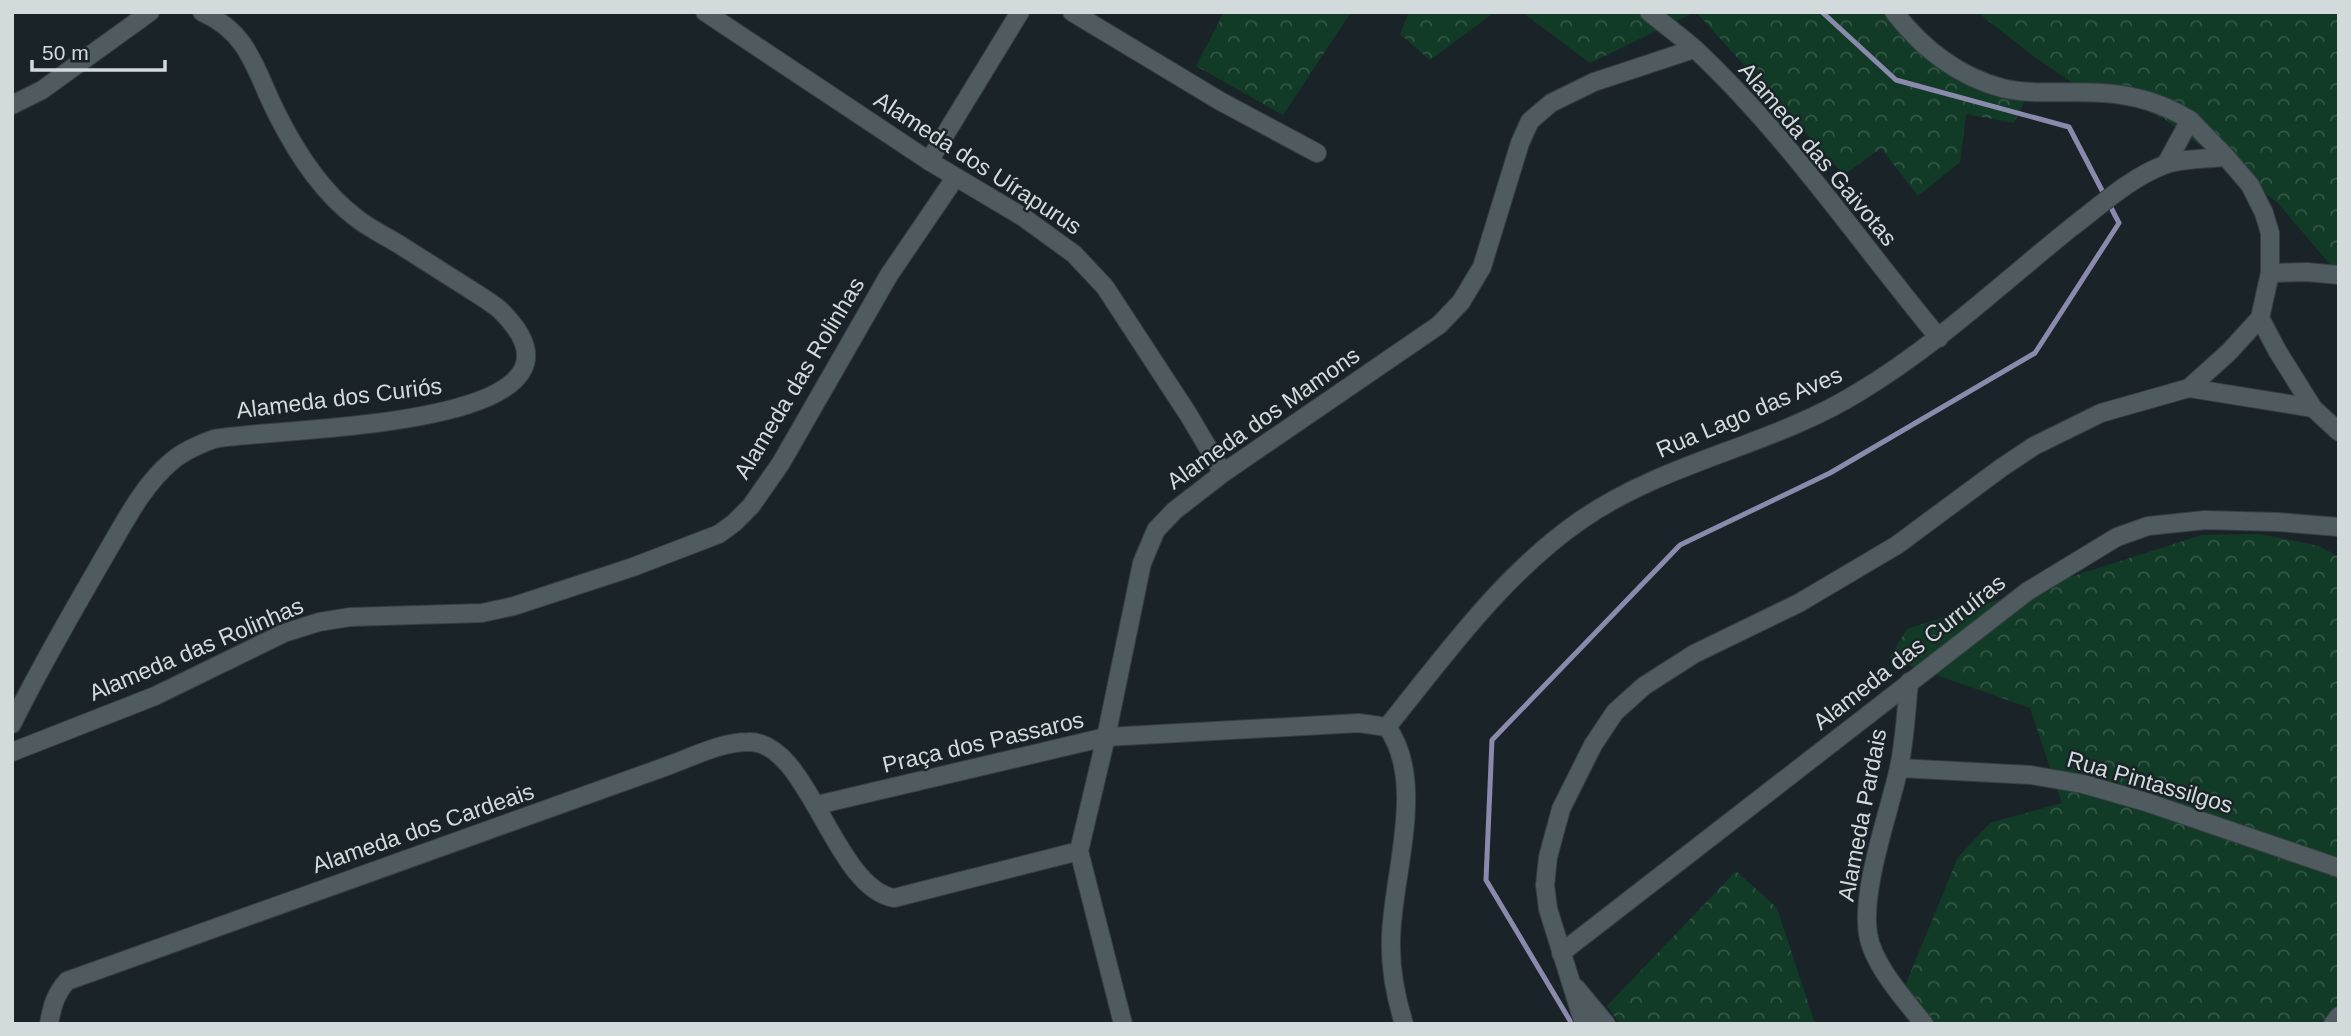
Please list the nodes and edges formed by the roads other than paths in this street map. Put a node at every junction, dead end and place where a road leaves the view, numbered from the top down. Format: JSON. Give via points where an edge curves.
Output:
{"nodes":[{"id":1,"x":150,"y":12,"type":"edge"},
{"id":2,"x":202,"y":12,"type":"edge"},
{"id":3,"x":705,"y":12,"type":"edge"},
{"id":4,"x":1020,"y":12,"type":"edge"},
{"id":5,"x":1072,"y":12,"type":"edge"},
{"id":6,"x":1649,"y":12,"type":"edge"},
{"id":7,"x":1894,"y":12,"type":"edge"},
{"id":8,"x":1695,"y":49,"type":"junction"},
{"id":9,"x":12,"y":105,"type":"edge"},
{"id":10,"x":2190,"y":120,"type":"junction"},
{"id":11,"x":1317,"y":153,"type":"dead end"},
{"id":12,"x":2226,"y":157,"type":"junction"},
{"id":13,"x":929,"y":161,"type":"junction"},
{"id":14,"x":2166,"y":164,"type":"junction"},
{"id":15,"x":955,"y":178,"type":"junction"},
{"id":16,"x":2270,"y":273,"type":"junction"},
{"id":17,"x":2339,"y":275,"type":"edge"},
{"id":18,"x":2260,"y":318,"type":"junction"},
{"id":19,"x":1939,"y":338,"type":"junction"},
{"id":20,"x":2189,"y":388,"type":"junction"},
{"id":21,"x":2314,"y":408,"type":"junction"},
{"id":22,"x":2339,"y":432,"type":"edge"},
{"id":23,"x":1223,"y":472,"type":"junction"},
{"id":24,"x":2339,"y":527,"type":"edge"},
{"id":25,"x":1909,"y":681,"type":"junction"},
{"id":26,"x":12,"y":724,"type":"edge"},
{"id":27,"x":1387,"y":727,"type":"junction"},
{"id":28,"x":1106,"y":737,"type":"junction"},
{"id":29,"x":12,"y":752,"type":"edge"},
{"id":30,"x":1899,"y":768,"type":"junction"},
{"id":31,"x":817,"y":806,"type":"junction"},
{"id":32,"x":1079,"y":851,"type":"junction"},
{"id":33,"x":2339,"y":868,"type":"edge"},
{"id":34,"x":1560,"y":953,"type":"junction"},
{"id":35,"x":1571,"y":983,"type":"junction"},
{"id":36,"x":2339,"y":1016,"type":"edge"},
{"id":37,"x":49,"y":1024,"type":"edge"},
{"id":38,"x":1123,"y":1024,"type":"edge"},
{"id":39,"x":1404,"y":1024,"type":"edge"},
{"id":40,"x":1584,"y":1024,"type":"edge"},
{"id":41,"x":1606,"y":1024,"type":"edge"},
{"id":42,"x":1924,"y":1024,"type":"edge"},
{"id":43,"x":2333,"y":1024,"type":"edge"}],
"edges":[{"from":1,"to":9,"type":"street","via":[[42,90]]},
{"from":2,"to":26,"type":"street","name":"Alameda dos Curiós","via":[[236,32],[277,115],[330,195],[356,219],[498,308],[518,331],[525,361],[508,388],[430,415],[212,440],[173,459],[144,491]]},
{"from":3,"to":13,"type":"street","name":"Alameda dos Uírapurus"},
{"from":4,"to":13,"type":"street"},
{"from":5,"to":11,"type":"street"},
{"from":6,"to":8,"type":"street","name":"Alameda das Gaivotas"},
{"from":7,"to":10,"type":"street","via":[[1934,54],[1963,74],[2003,88],[2144,99]]},
{"from":8,"to":19,"type":"street","name":"Alameda das Gaivotas","via":[[1820,188]]},
{"from":8,"to":23,"type":"street","name":"Alameda dos Mamons","via":[[1594,82],[1551,103],[1530,121],[1482,267],[1461,302],[1439,325]]},
{"from":10,"to":12,"type":"street"},
{"from":10,"to":14,"type":"street"},
{"from":12,"to":14,"type":"street","name":"Rua Lago das Aves"},
{"from":12,"to":16,"type":"street","via":[[2250,185],[2264,213],[2270,233]]},
{"from":13,"to":15,"type":"street","name":"Alameda dos Uírapurus"},
{"from":14,"to":19,"type":"street","name":"Rua Lago das Aves","via":[[2106,201]]},
{"from":15,"to":23,"type":"street","name":"Alameda dos Uírapurus","via":[[1064,246],[1105,287]]},
{"from":15,"to":29,"type":"street","name":"Alameda das Rolinhas","via":[[889,275],[781,463],[751,506],[719,534],[514,606],[482,613],[319,622],[284,633],[155,696]]},
{"from":16,"to":17,"type":"street"},
{"from":16,"to":18,"type":"street"},
{"from":18,"to":20,"type":"street"},
{"from":18,"to":21,"type":"street"},
{"from":19,"to":27,"type":"street","name":"Rua Lago das Aves","via":[[1847,398],[1793,425],[1636,487],[1582,519],[1504,587]]},
{"from":20,"to":21,"type":"street"},
{"from":20,"to":34,"type":"street","via":[[2101,413],[2035,446],[1897,545],[1799,603],[1694,653],[1615,712],[1560,809],[1548,857],[1545,885]]},
{"from":21,"to":22,"type":"street"},
{"from":23,"to":28,"type":"street","name":"Alameda dos Mamons","via":[[1156,530],[1142,563]]},
{"from":24,"to":25,"type":"street","name":"Alameda das Curruíras","via":[[2205,520],[2148,526],[2117,537],[2028,591]]},
{"from":25,"to":30,"type":"street","name":"Alameda Pardais"},
{"from":25,"to":34,"type":"street","name":"Alameda das Curruíras"},
{"from":27,"to":28,"type":"street","via":[[1359,723]]},
{"from":27,"to":39,"type":"street","via":[[1401,762],[1406,799],[1391,938],[1392,985]]},
{"from":28,"to":31,"type":"street","name":"Praça dos Passaros"},
{"from":28,"to":32,"type":"street","name":"Praça dos Passaros"},
{"from":30,"to":33,"type":"street","name":"Rua Pintassilgos","via":[[2031,775],[2083,784]]},
{"from":30,"to":42,"type":"street","name":"Alameda Pardais","via":[[1878,849],[1868,935],[1893,985]]},
{"from":31,"to":32,"type":"street","via":[[863,881],[894,898]]},
{"from":31,"to":37,"type":"street","name":"Alameda dos Cardeais","via":[[778,752],[747,741],[726,746],[67,981],[52,1003]]},
{"from":32,"to":38,"type":"street"},
{"from":34,"to":35,"type":"street"},
{"from":35,"to":40,"type":"street"},
{"from":35,"to":41,"type":"street"},
{"from":36,"to":43,"type":"street"}]}
